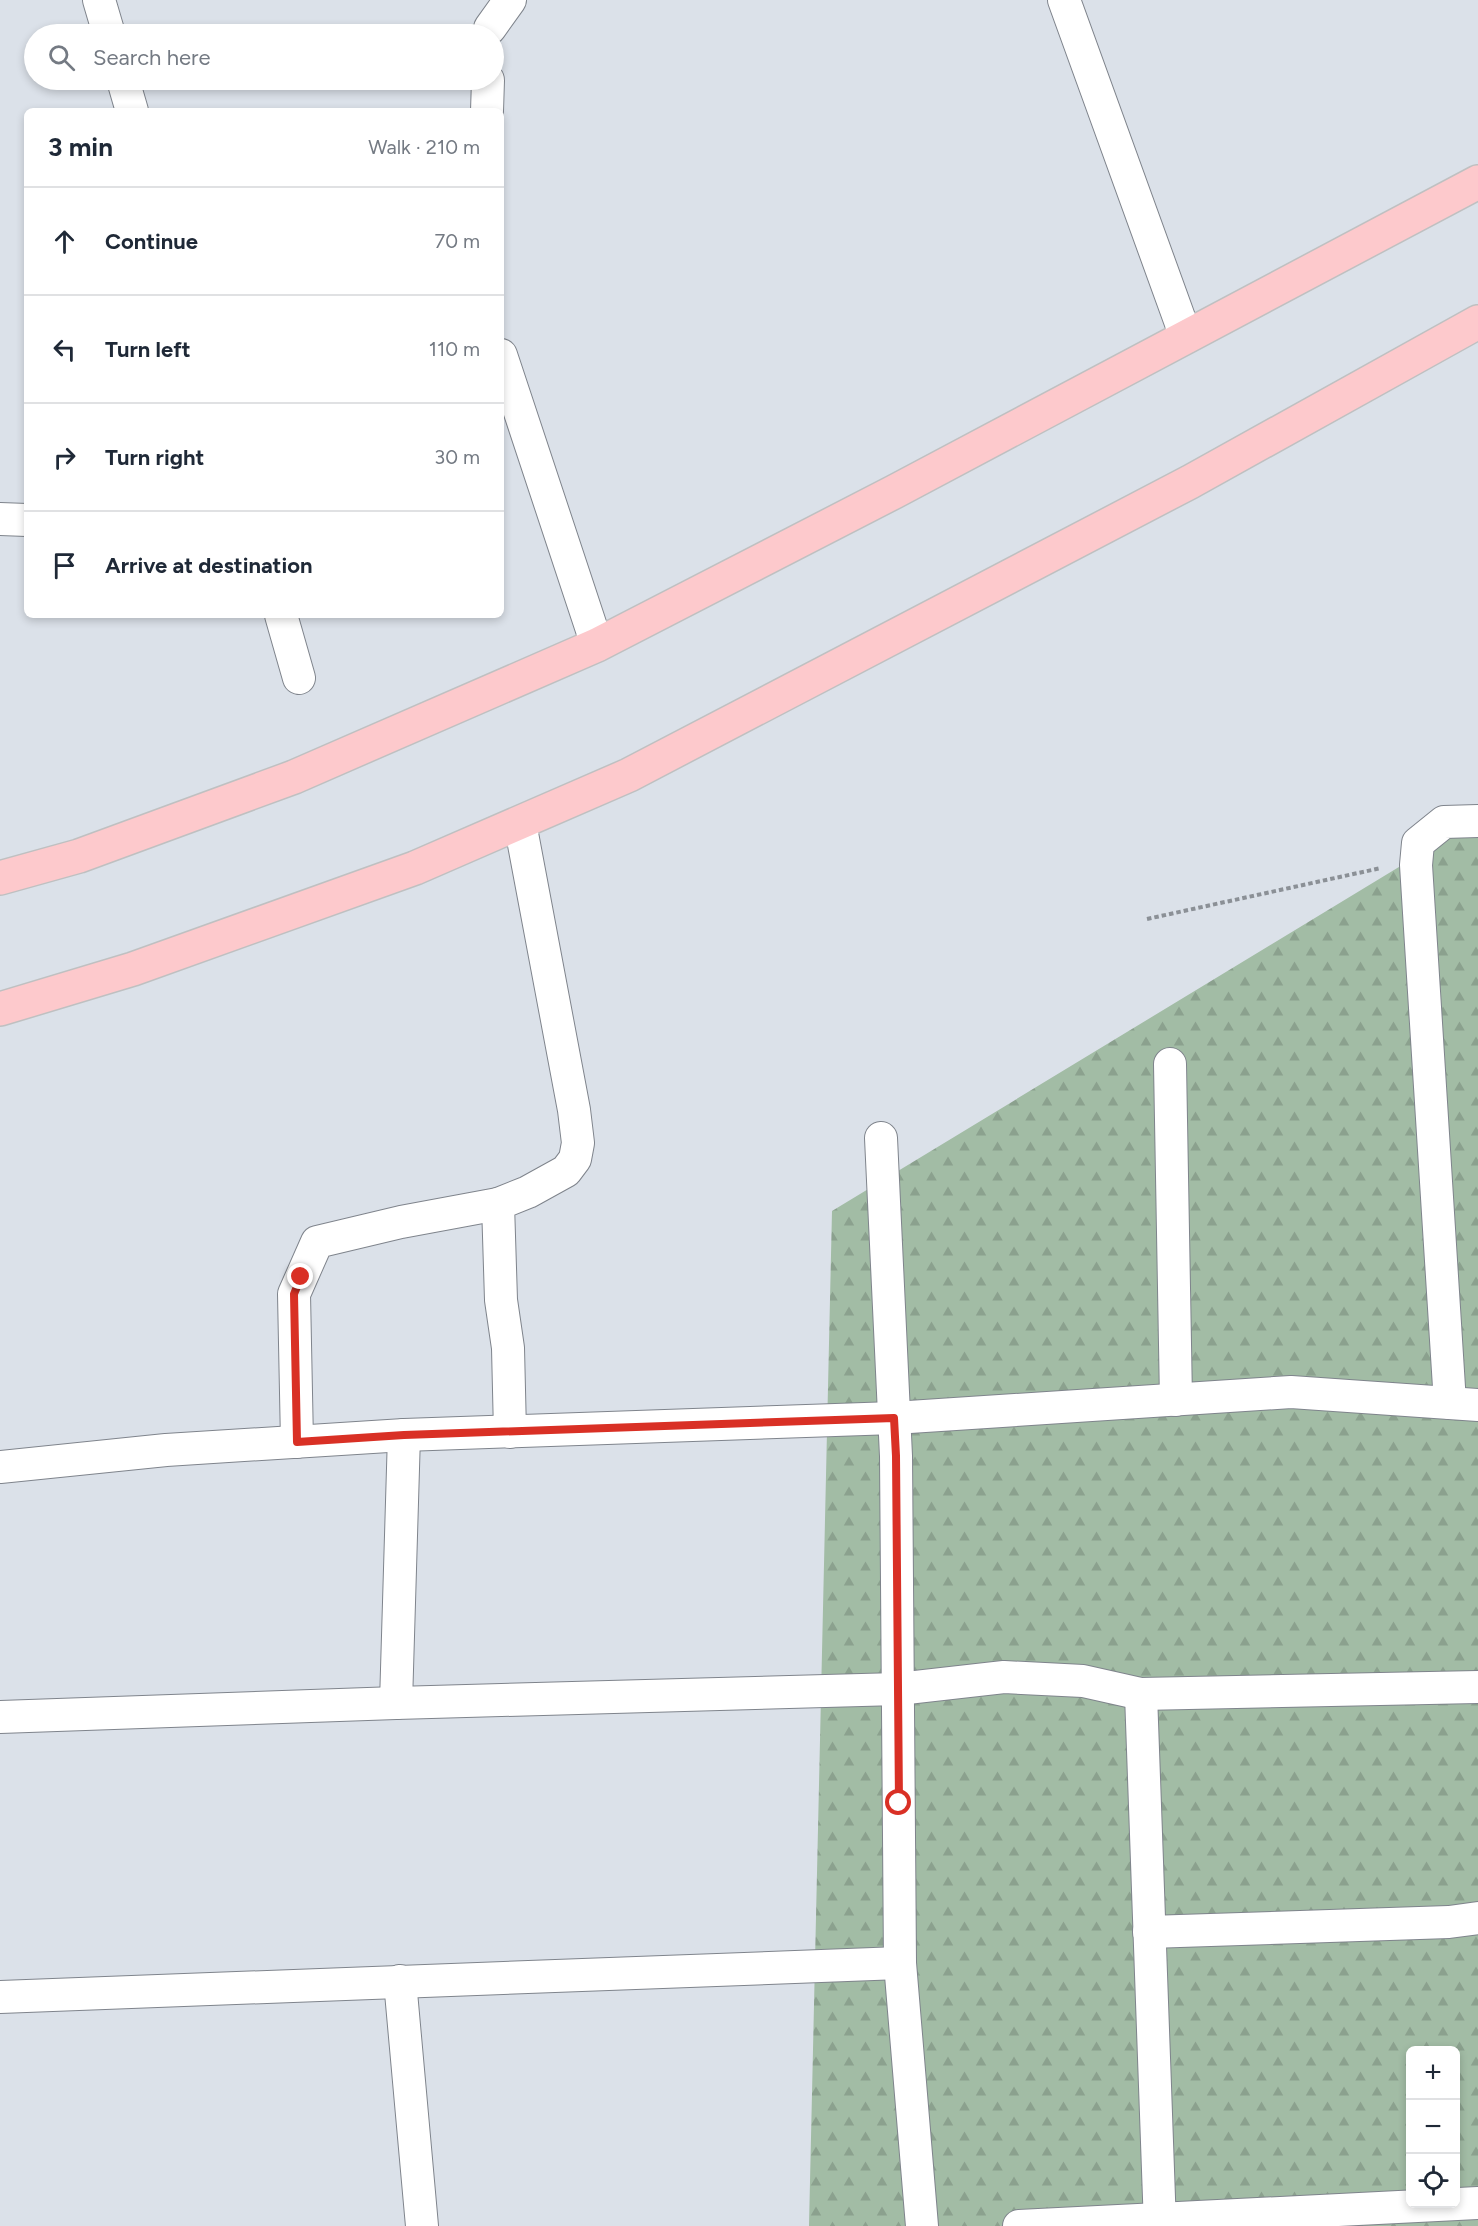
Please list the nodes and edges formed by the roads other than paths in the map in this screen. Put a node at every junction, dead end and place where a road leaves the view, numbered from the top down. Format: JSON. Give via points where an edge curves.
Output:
{"nodes":[{"id":1,"x":99,"y":0,"type":"edge"},
{"id":2,"x":510,"y":0,"type":"edge"},
{"id":3,"x":1064,"y":0,"type":"edge"},
{"id":4,"x":489,"y":21,"type":"edge"},
{"id":5,"x":106,"y":24,"type":"edge"},
{"id":6,"x":126,"y":90,"type":"edge"},
{"id":7,"x":488,"y":90,"type":"edge"},
{"id":8,"x":131,"y":108,"type":"edge"},
{"id":9,"x":488,"y":108,"type":"edge"},
{"id":10,"x":1478,"y":182,"type":"edge"},
{"id":11,"x":1478,"y":322,"type":"edge"},
{"id":12,"x":1186,"y":337,"type":"junction"},
{"id":13,"x":504,"y":364,"type":"edge"},
{"id":14,"x":0,"y":519,"type":"edge"},
{"id":15,"x":24,"y":520,"type":"edge"},
{"id":16,"x":282,"y":618,"type":"edge"},
{"id":17,"x":597,"y":645,"type":"junction"},
{"id":18,"x":299,"y":678,"type":"dead end"},
{"id":19,"x":1478,"y":821,"type":"edge"},
{"id":20,"x":520,"y":823,"type":"junction"},
{"id":21,"x":0,"y":878,"type":"edge"},
{"id":22,"x":0,"y":1009,"type":"edge"},
{"id":23,"x":1170,"y":1064,"type":"dead end"},
{"id":24,"x":881,"y":1138,"type":"dead end"},
{"id":25,"x":498,"y":1204,"type":"junction"},
{"id":26,"x":1176,"y":1400,"type":"junction"},
{"id":27,"x":1464,"y":1404,"type":"edge"},
{"id":28,"x":894,"y":1418,"type":"junction"},
{"id":29,"x":510,"y":1432,"type":"junction"},
{"id":30,"x":404,"y":1435,"type":"junction"},
{"id":31,"x":297,"y":1442,"type":"junction"},
{"id":32,"x":0,"y":1467,"type":"edge"},
{"id":33,"x":1478,"y":1687,"type":"edge"},
{"id":34,"x":898,"y":1689,"type":"junction"},
{"id":35,"x":1141,"y":1694,"type":"junction"},
{"id":36,"x":396,"y":1703,"type":"junction"},
{"id":37,"x":0,"y":1717,"type":"edge"},
{"id":38,"x":1478,"y":1918,"type":"edge"},
{"id":39,"x":1149,"y":1932,"type":"junction"},
{"id":40,"x":900,"y":1964,"type":"junction"},
{"id":41,"x":400,"y":1981,"type":"junction"},
{"id":42,"x":0,"y":1997,"type":"edge"},
{"id":43,"x":1478,"y":2203,"type":"edge"},
{"id":44,"x":1159,"y":2222,"type":"edge"},
{"id":45,"x":422,"y":2226,"type":"edge"},
{"id":46,"x":922,"y":2226,"type":"edge"},
{"id":47,"x":1019,"y":2226,"type":"edge"}],
"edges":[{"from":1,"to":5,"type":"street"},
{"from":2,"to":4,"type":"street"},
{"from":3,"to":12,"type":"street"},
{"from":6,"to":8,"type":"street"},
{"from":7,"to":9,"type":"street"},
{"from":10,"to":12,"type":"main road"},
{"from":11,"to":20,"type":"main road","via":[[1137,510],[629,775]]},
{"from":12,"to":17,"type":"main road"},
{"from":13,"to":17,"type":"street"},
{"from":14,"to":15,"type":"street"},
{"from":16,"to":18,"type":"street"},
{"from":17,"to":21,"type":"main road","via":[[294,777],[79,856]]},
{"from":19,"to":27,"type":"street","via":[[1444,822],[1418,843],[1416,866]]},
{"from":20,"to":22,"type":"main road","via":[[404,872],[133,969]]},
{"from":20,"to":25,"type":"street","via":[[578,1143],[575,1159],[566,1172]]},
{"from":23,"to":26,"type":"street"},
{"from":24,"to":28,"type":"street"},
{"from":25,"to":29,"type":"street"},
{"from":25,"to":31,"type":"street","via":[[317,1242],[294,1294]]},
{"from":26,"to":27,"type":"street","via":[[1291,1392]]},
{"from":26,"to":28,"type":"street"},
{"from":28,"to":29,"type":"street"},
{"from":28,"to":34,"type":"street"},
{"from":29,"to":30,"type":"street"},
{"from":30,"to":31,"type":"street"},
{"from":30,"to":36,"type":"street"},
{"from":31,"to":32,"type":"street","via":[[166,1450]]},
{"from":33,"to":35,"type":"street"},
{"from":34,"to":35,"type":"street","via":[[1004,1677],[1083,1681]]},
{"from":34,"to":36,"type":"street"},
{"from":34,"to":40,"type":"street"},
{"from":35,"to":39,"type":"street"},
{"from":36,"to":37,"type":"street"},
{"from":38,"to":39,"type":"street"},
{"from":39,"to":44,"type":"street"},
{"from":40,"to":41,"type":"street"},
{"from":40,"to":46,"type":"street"},
{"from":41,"to":42,"type":"street"},
{"from":41,"to":45,"type":"street"},
{"from":43,"to":44,"type":"street"},
{"from":44,"to":47,"type":"street"}]}
